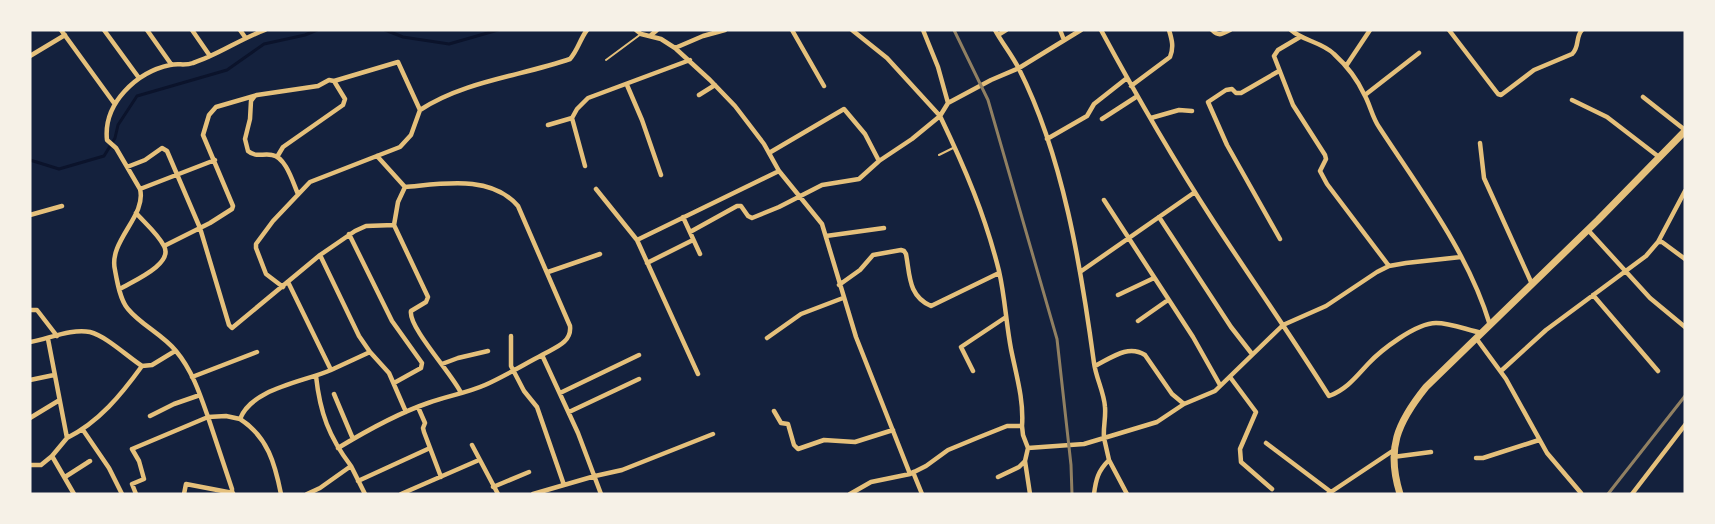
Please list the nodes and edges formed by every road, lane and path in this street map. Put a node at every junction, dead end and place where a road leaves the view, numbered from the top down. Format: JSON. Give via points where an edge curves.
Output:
{"nodes":[{"id":1,"x":104,"y":30,"type":"edge"},
{"id":2,"x":147,"y":30,"type":"edge"},
{"id":3,"x":192,"y":30,"type":"edge"},
{"id":4,"x":240,"y":30,"type":"edge"},
{"id":5,"x":265,"y":30,"type":"edge"},
{"id":6,"x":587,"y":30,"type":"edge"},
{"id":7,"x":657,"y":30,"type":"edge"},
{"id":8,"x":700,"y":30,"type":"edge"},
{"id":9,"x":725,"y":30,"type":"edge"},
{"id":10,"x":792,"y":30,"type":"edge"},
{"id":11,"x":852,"y":30,"type":"edge"},
{"id":12,"x":923,"y":30,"type":"edge"},
{"id":13,"x":1006,"y":30,"type":"edge"},
{"id":14,"x":1060,"y":30,"type":"edge"},
{"id":15,"x":1081,"y":30,"type":"edge"},
{"id":16,"x":1101,"y":30,"type":"edge"},
{"id":17,"x":1169,"y":30,"type":"edge"},
{"id":18,"x":1212,"y":30,"type":"edge"},
{"id":19,"x":1230,"y":30,"type":"edge"},
{"id":20,"x":1291,"y":30,"type":"edge"},
{"id":21,"x":1370,"y":30,"type":"edge"},
{"id":22,"x":1449,"y":30,"type":"edge"},
{"id":23,"x":1582,"y":30,"type":"edge"},
{"id":24,"x":639,"y":32,"type":"edge"},
{"id":25,"x":996,"y":32,"type":"edge"},
{"id":26,"x":63,"y":33,"type":"edge"},
{"id":27,"x":650,"y":36,"type":"junction"},
{"id":28,"x":703,"y":36,"type":"junction"},
{"id":29,"x":245,"y":37,"type":"junction"},
{"id":30,"x":1300,"y":37,"type":"junction"},
{"id":31,"x":1064,"y":40,"type":"junction"},
{"id":32,"x":675,"y":48,"type":"junction"},
{"id":33,"x":1419,"y":53,"type":"dead end"},
{"id":34,"x":210,"y":56,"type":"junction"},
{"id":35,"x":30,"y":57,"type":"edge"},
{"id":36,"x":606,"y":60,"type":"dead end"},
{"id":37,"x":690,"y":60,"type":"junction"},
{"id":38,"x":171,"y":64,"type":"junction"},
{"id":39,"x":1346,"y":66,"type":"junction"},
{"id":40,"x":1019,"y":68,"type":"junction"},
{"id":41,"x":1279,"y":71,"type":"junction"},
{"id":42,"x":139,"y":78,"type":"junction"},
{"id":43,"x":1127,"y":78,"type":"junction"},
{"id":44,"x":334,"y":81,"type":"junction"},
{"id":45,"x":627,"y":84,"type":"junction"},
{"id":46,"x":715,"y":85,"type":"junction"},
{"id":47,"x":824,"y":86,"type":"dead end"},
{"id":48,"x":1131,"y":86,"type":"junction"},
{"id":49,"x":1365,"y":94,"type":"junction"},
{"id":50,"x":699,"y":95,"type":"dead end"},
{"id":51,"x":254,"y":97,"type":"junction"},
{"id":52,"x":1136,"y":97,"type":"junction"},
{"id":53,"x":1643,"y":97,"type":"dead end"},
{"id":54,"x":1572,"y":100,"type":"dead end"},
{"id":55,"x":114,"y":103,"type":"junction"},
{"id":56,"x":948,"y":104,"type":"junction"},
{"id":57,"x":420,"y":110,"type":"junction"},
{"id":58,"x":1192,"y":111,"type":"dead end"},
{"id":59,"x":940,"y":116,"type":"junction"},
{"id":60,"x":572,"y":118,"type":"junction"},
{"id":61,"x":1151,"y":118,"type":"junction"},
{"id":62,"x":1102,"y":119,"type":"dead end"},
{"id":63,"x":548,"y":125,"type":"dead end"},
{"id":64,"x":1685,"y":130,"type":"edge"},
{"id":65,"x":1047,"y":139,"type":"junction"},
{"id":66,"x":1480,"y":143,"type":"dead end"},
{"id":67,"x":955,"y":147,"type":"junction"},
{"id":68,"x":769,"y":153,"type":"junction"},
{"id":69,"x":939,"y":155,"type":"dead end"},
{"id":70,"x":377,"y":156,"type":"junction"},
{"id":71,"x":277,"y":157,"type":"junction"},
{"id":72,"x":1659,"y":157,"type":"junction"},
{"id":73,"x":215,"y":160,"type":"junction"},
{"id":74,"x":879,"y":161,"type":"junction"},
{"id":75,"x":585,"y":166,"type":"dead end"},
{"id":76,"x":127,"y":167,"type":"junction"},
{"id":77,"x":778,"y":171,"type":"junction"},
{"id":78,"x":177,"y":174,"type":"junction"},
{"id":79,"x":661,"y":175,"type":"dead end"},
{"id":80,"x":405,"y":187,"type":"junction"},
{"id":81,"x":140,"y":189,"type":"junction"},
{"id":82,"x":596,"y":189,"type":"dead end"},
{"id":83,"x":1685,"y":191,"type":"edge"},
{"id":84,"x":1196,"y":192,"type":"junction"},
{"id":85,"x":298,"y":194,"type":"junction"},
{"id":86,"x":801,"y":196,"type":"junction"},
{"id":87,"x":1104,"y":201,"type":"dead end"},
{"id":88,"x":62,"y":206,"type":"dead end"},
{"id":89,"x":136,"y":213,"type":"junction"},
{"id":90,"x":30,"y":215,"type":"edge"},
{"id":91,"x":1159,"y":217,"type":"junction"},
{"id":92,"x":682,"y":218,"type":"junction"},
{"id":93,"x":394,"y":225,"type":"junction"},
{"id":94,"x":200,"y":228,"type":"junction"},
{"id":95,"x":884,"y":228,"type":"dead end"},
{"id":96,"x":1588,"y":230,"type":"junction"},
{"id":97,"x":690,"y":232,"type":"junction"},
{"id":98,"x":350,"y":234,"type":"junction"},
{"id":99,"x":826,"y":236,"type":"junction"},
{"id":100,"x":1128,"y":239,"type":"junction"},
{"id":101,"x":1280,"y":239,"type":"dead end"},
{"id":102,"x":637,"y":240,"type":"junction"},
{"id":103,"x":693,"y":240,"type":"junction"},
{"id":104,"x":1658,"y":242,"type":"junction"},
{"id":105,"x":164,"y":246,"type":"junction"},
{"id":106,"x":600,"y":254,"type":"dead end"},
{"id":107,"x":700,"y":254,"type":"dead end"},
{"id":108,"x":320,"y":255,"type":"junction"},
{"id":109,"x":1461,"y":258,"type":"junction"},
{"id":110,"x":1685,"y":259,"type":"edge"},
{"id":111,"x":647,"y":263,"type":"junction"},
{"id":112,"x":1389,"y":266,"type":"junction"},
{"id":113,"x":548,"y":272,"type":"junction"},
{"id":114,"x":1080,"y":272,"type":"junction"},
{"id":115,"x":1625,"y":272,"type":"junction"},
{"id":116,"x":999,"y":273,"type":"junction"},
{"id":117,"x":1154,"y":278,"type":"junction"},
{"id":118,"x":288,"y":282,"type":"junction"},
{"id":119,"x":1532,"y":284,"type":"junction"},
{"id":120,"x":839,"y":285,"type":"junction"},
{"id":121,"x":283,"y":287,"type":"junction"},
{"id":122,"x":120,"y":289,"type":"junction"},
{"id":123,"x":1118,"y":295,"type":"dead end"},
{"id":124,"x":1593,"y":295,"type":"junction"},
{"id":125,"x":843,"y":298,"type":"junction"},
{"id":126,"x":1168,"y":300,"type":"junction"},
{"id":127,"x":30,"y":310,"type":"edge"},
{"id":128,"x":1006,"y":317,"type":"junction"},
{"id":129,"x":1138,"y":321,"type":"dead end"},
{"id":130,"x":1283,"y":325,"type":"junction"},
{"id":131,"x":1490,"y":325,"type":"junction"},
{"id":132,"x":1685,"y":327,"type":"edge"},
{"id":133,"x":1479,"y":335,"type":"junction"},
{"id":134,"x":57,"y":336,"type":"junction"},
{"id":135,"x":511,"y":336,"type":"dead end"},
{"id":136,"x":767,"y":338,"type":"dead end"},
{"id":137,"x":48,"y":339,"type":"junction"},
{"id":138,"x":30,"y":342,"type":"edge"},
{"id":139,"x":175,"y":351,"type":"junction"},
{"id":140,"x":488,"y":351,"type":"dead end"},
{"id":141,"x":256,"y":352,"type":"dead end"},
{"id":142,"x":370,"y":352,"type":"junction"},
{"id":143,"x":1252,"y":354,"type":"junction"},
{"id":144,"x":542,"y":355,"type":"junction"},
{"id":145,"x":639,"y":355,"type":"dead end"},
{"id":146,"x":442,"y":364,"type":"junction"},
{"id":147,"x":142,"y":366,"type":"junction"},
{"id":148,"x":1095,"y":366,"type":"junction"},
{"id":149,"x":331,"y":370,"type":"junction"},
{"id":150,"x":973,"y":371,"type":"dead end"},
{"id":151,"x":1501,"y":371,"type":"junction"},
{"id":152,"x":1658,"y":371,"type":"dead end"},
{"id":153,"x":513,"y":372,"type":"junction"},
{"id":154,"x":698,"y":374,"type":"dead end"},
{"id":155,"x":54,"y":375,"type":"junction"},
{"id":156,"x":316,"y":376,"type":"junction"},
{"id":157,"x":192,"y":377,"type":"junction"},
{"id":158,"x":1230,"y":377,"type":"junction"},
{"id":159,"x":639,"y":379,"type":"dead end"},
{"id":160,"x":30,"y":380,"type":"edge"},
{"id":161,"x":394,"y":382,"type":"junction"},
{"id":162,"x":1221,"y":385,"type":"junction"},
{"id":163,"x":461,"y":393,"type":"junction"},
{"id":164,"x":560,"y":393,"type":"junction"},
{"id":165,"x":334,"y":394,"type":"dead end"},
{"id":166,"x":200,"y":395,"type":"junction"},
{"id":167,"x":58,"y":400,"type":"junction"},
{"id":168,"x":1184,"y":404,"type":"junction"},
{"id":169,"x":418,"y":407,"type":"junction"},
{"id":170,"x":774,"y":411,"type":"dead end"},
{"id":171,"x":406,"y":412,"type":"junction"},
{"id":172,"x":569,"y":412,"type":"junction"},
{"id":173,"x":150,"y":416,"type":"dead end"},
{"id":174,"x":207,"y":417,"type":"junction"},
{"id":175,"x":30,"y":418,"type":"edge"},
{"id":176,"x":240,"y":419,"type":"junction"},
{"id":177,"x":1685,"y":425,"type":"edge"},
{"id":178,"x":1022,"y":426,"type":"junction"},
{"id":179,"x":83,"y":430,"type":"junction"},
{"id":180,"x":893,"y":430,"type":"junction"},
{"id":181,"x":713,"y":434,"type":"dead end"},
{"id":182,"x":67,"y":438,"type":"junction"},
{"id":183,"x":1104,"y":438,"type":"junction"},
{"id":184,"x":353,"y":439,"type":"junction"},
{"id":185,"x":1539,"y":440,"type":"junction"},
{"id":186,"x":1266,"y":442,"type":"dead end"},
{"id":187,"x":472,"y":445,"type":"dead end"},
{"id":188,"x":338,"y":448,"type":"junction"},
{"id":189,"x":430,"y":448,"type":"junction"},
{"id":190,"x":1028,"y":448,"type":"junction"},
{"id":191,"x":1431,"y":452,"type":"dead end"},
{"id":192,"x":1394,"y":454,"type":"junction"},
{"id":193,"x":52,"y":456,"type":"junction"},
{"id":194,"x":1476,"y":458,"type":"dead end"},
{"id":195,"x":479,"y":460,"type":"junction"},
{"id":196,"x":1109,"y":460,"type":"junction"},
{"id":197,"x":1025,"y":461,"type":"junction"},
{"id":198,"x":88,"y":462,"type":"dead end"},
{"id":199,"x":30,"y":465,"type":"edge"},
{"id":200,"x":351,"y":466,"type":"junction"},
{"id":201,"x":530,"y":472,"type":"dead end"},
{"id":202,"x":911,"y":473,"type":"junction"},
{"id":203,"x":595,"y":476,"type":"junction"},
{"id":204,"x":65,"y":477,"type":"junction"},
{"id":205,"x":441,"y":477,"type":"junction"},
{"id":206,"x":998,"y":477,"type":"dead end"},
{"id":207,"x":358,"y":481,"type":"junction"},
{"id":208,"x":564,"y":485,"type":"junction"},
{"id":209,"x":493,"y":487,"type":"junction"},
{"id":210,"x":1272,"y":489,"type":"dead end"},
{"id":211,"x":232,"y":493,"type":"edge"},
{"id":212,"x":1330,"y":493,"type":"edge"},
{"id":213,"x":1581,"y":493,"type":"edge"},
{"id":214,"x":74,"y":494,"type":"edge"},
{"id":215,"x":122,"y":494,"type":"edge"},
{"id":216,"x":136,"y":494,"type":"edge"},
{"id":217,"x":184,"y":494,"type":"edge"},
{"id":218,"x":281,"y":494,"type":"edge"},
{"id":219,"x":307,"y":494,"type":"edge"},
{"id":220,"x":366,"y":494,"type":"edge"},
{"id":221,"x":401,"y":494,"type":"edge"},
{"id":222,"x":498,"y":494,"type":"edge"},
{"id":223,"x":533,"y":494,"type":"edge"},
{"id":224,"x":601,"y":494,"type":"edge"},
{"id":225,"x":850,"y":494,"type":"edge"},
{"id":226,"x":922,"y":494,"type":"edge"},
{"id":227,"x":1030,"y":494,"type":"edge"},
{"id":228,"x":1094,"y":494,"type":"edge"},
{"id":229,"x":1127,"y":494,"type":"edge"},
{"id":230,"x":1400,"y":494,"type":"edge"},
{"id":231,"x":1632,"y":494,"type":"edge"}],
"edges":[{"from":1,"to":42,"type":"street"},
{"from":2,"to":38,"type":"street"},
{"from":3,"to":34,"type":"street"},
{"from":4,"to":29,"type":"street"},
{"from":5,"to":29,"type":"street"},
{"from":6,"to":57,"type":"street","via":[[570,59],[467,87]]},
{"from":7,"to":27,"type":"street"},
{"from":8,"to":28,"type":"street"},
{"from":9,"to":28,"type":"street"},
{"from":10,"to":47,"type":"street"},
{"from":11,"to":59,"type":"street","via":[[887,58]]},
{"from":12,"to":56,"type":"street"},
{"from":13,"to":25,"type":"street"},
{"from":14,"to":31,"type":"street"},
{"from":15,"to":31,"type":"street"},
{"from":16,"to":43,"type":"street"},
{"from":17,"to":48,"type":"street","via":[[1173,42],[1170,57]]},
{"from":18,"to":19,"type":"street","via":[[1221,35]]},
{"from":20,"to":30,"type":"street"},
{"from":21,"to":39,"type":"street"},
{"from":22,"to":23,"type":"street","via":[[1499,95],[1534,70],[1576,51]]},
{"from":24,"to":27,"type":"street"},
{"from":24,"to":36,"type":"lane"},
{"from":25,"to":40,"type":"street"},
{"from":26,"to":35,"type":"street"},
{"from":26,"to":55,"type":"street"},
{"from":27,"to":32,"type":"street"},
{"from":28,"to":32,"type":"street"},
{"from":29,"to":34,"type":"street"},
{"from":30,"to":39,"type":"street","via":[[1326,47]]},
{"from":30,"to":41,"type":"street","via":[[1274,56]]},
{"from":31,"to":40,"type":"street"},
{"from":32,"to":37,"type":"street"},
{"from":33,"to":49,"type":"street"},
{"from":34,"to":38,"type":"street","via":[[188,65]]},
{"from":37,"to":45,"type":"street"},
{"from":37,"to":46,"type":"street"},
{"from":38,"to":42,"type":"street"},
{"from":39,"to":49,"type":"street"},
{"from":40,"to":56,"type":"street"},
{"from":40,"to":65,"type":"street"},
{"from":41,"to":101,"type":"street","via":[[1241,93],[1226,90],[1208,102],[1227,145]]},
{"from":41,"to":112,"type":"street","via":[[1293,105],[1325,155],[1320,171],[1327,184]]},
{"from":42,"to":55,"type":"street"},
{"from":43,"to":48,"type":"street"},
{"from":43,"to":65,"type":"street","via":[[1094,104],[1087,116]]},
{"from":44,"to":51,"type":"street"},
{"from":44,"to":57,"type":"street","via":[[398,62]]},
{"from":44,"to":71,"type":"street","via":[[345,99],[344,105],[283,147]]},
{"from":45,"to":60,"type":"street","via":[[588,98]]},
{"from":45,"to":79,"type":"street"},
{"from":46,"to":50,"type":"street"},
{"from":46,"to":68,"type":"street"},
{"from":48,"to":52,"type":"street"},
{"from":49,"to":109,"type":"street","via":[[1377,125],[1417,182]]},
{"from":51,"to":71,"type":"street","via":[[245,139],[248,151]]},
{"from":51,"to":73,"type":"street","via":[[211,111],[203,135]]},
{"from":52,"to":61,"type":"street"},
{"from":52,"to":62,"type":"street"},
{"from":53,"to":64,"type":"street"},
{"from":54,"to":72,"type":"street","via":[[1607,117]]},
{"from":55,"to":76,"type":"street","via":[[107,140]]},
{"from":56,"to":59,"type":"street"},
{"from":57,"to":70,"type":"street","via":[[411,135],[400,147]]},
{"from":58,"to":61,"type":"street","via":[[1179,110]]},
{"from":59,"to":67,"type":"street"},
{"from":59,"to":74,"type":"street"},
{"from":60,"to":63,"type":"street"},
{"from":60,"to":75,"type":"street"},
{"from":61,"to":84,"type":"street"},
{"from":64,"to":72,"type":"main road"},
{"from":65,"to":114,"type":"street"},
{"from":66,"to":119,"type":"street","via":[[1484,177]]},
{"from":67,"to":69,"type":"lane"},
{"from":67,"to":116,"type":"street","via":[[988,230]]},
{"from":68,"to":74,"type":"street","via":[[844,109],[865,134]]},
{"from":68,"to":77,"type":"street"},
{"from":70,"to":80,"type":"street"},
{"from":70,"to":85,"type":"street","via":[[310,182]]},
{"from":71,"to":85,"type":"street"},
{"from":72,"to":96,"type":"main road"},
{"from":73,"to":78,"type":"street"},
{"from":73,"to":94,"type":"street","via":[[233,206]]},
{"from":74,"to":86,"type":"street","via":[[859,179],[828,183]]},
{"from":76,"to":78,"type":"street","via":[[162,148]]},
{"from":76,"to":81,"type":"street"},
{"from":77,"to":86,"type":"street"},
{"from":77,"to":92,"type":"street"},
{"from":78,"to":81,"type":"street"},
{"from":78,"to":94,"type":"street"},
{"from":80,"to":93,"type":"street"},
{"from":80,"to":113,"type":"street","via":[[456,182],[498,192],[514,202],[521,213]]},
{"from":81,"to":89,"type":"street"},
{"from":82,"to":102,"type":"street"},
{"from":83,"to":104,"type":"street"},
{"from":84,"to":91,"type":"street"},
{"from":84,"to":130,"type":"street"},
{"from":85,"to":121,"type":"street","via":[[256,244],[266,274]]},
{"from":86,"to":97,"type":"street","via":[[752,218],[737,206]]},
{"from":86,"to":99,"type":"street"},
{"from":87,"to":100,"type":"street"},
{"from":88,"to":90,"type":"street"},
{"from":89,"to":105,"type":"street"},
{"from":89,"to":122,"type":"street","via":[[115,259]]},
{"from":91,"to":100,"type":"street"},
{"from":91,"to":143,"type":"street"},
{"from":92,"to":97,"type":"street"},
{"from":92,"to":102,"type":"street"},
{"from":93,"to":98,"type":"street","via":[[360,227]]},
{"from":93,"to":146,"type":"street","via":[[428,297],[411,311],[410,318]]},
{"from":94,"to":105,"type":"street"},
{"from":94,"to":121,"type":"street","via":[[230,326],[235,327]]},
{"from":95,"to":99,"type":"street"},
{"from":96,"to":115,"type":"street"},
{"from":96,"to":119,"type":"main road"},
{"from":97,"to":103,"type":"street"},
{"from":98,"to":108,"type":"street"},
{"from":98,"to":161,"type":"street","via":[[392,321],[422,363],[421,368]]},
{"from":99,"to":120,"type":"street"},
{"from":100,"to":114,"type":"street"},
{"from":100,"to":117,"type":"street"},
{"from":102,"to":111,"type":"street"},
{"from":103,"to":107,"type":"street"},
{"from":103,"to":111,"type":"street"},
{"from":104,"to":110,"type":"street"},
{"from":104,"to":115,"type":"street"},
{"from":105,"to":122,"type":"street","via":[[166,256],[161,264]]},
{"from":106,"to":113,"type":"street"},
{"from":108,"to":118,"type":"street"},
{"from":108,"to":142,"type":"street"},
{"from":109,"to":112,"type":"street"},
{"from":109,"to":131,"type":"street"},
{"from":111,"to":154,"type":"street"},
{"from":112,"to":130,"type":"street","via":[[1326,306]]},
{"from":113,"to":144,"type":"street","via":[[571,333],[567,340]]},
{"from":114,"to":148,"type":"street"},
{"from":115,"to":124,"type":"street"},
{"from":115,"to":132,"type":"street"},
{"from":116,"to":120,"type":"street","via":[[931,306],[912,290],[906,254],[901,250],[873,255]]},
{"from":116,"to":128,"type":"street"},
{"from":117,"to":123,"type":"street"},
{"from":117,"to":126,"type":"street"},
{"from":118,"to":121,"type":"street"},
{"from":118,"to":149,"type":"street"},
{"from":119,"to":131,"type":"main road"},
{"from":120,"to":125,"type":"street"},
{"from":122,"to":139,"type":"street","via":[[127,308]]},
{"from":124,"to":151,"type":"street"},
{"from":124,"to":152,"type":"street"},
{"from":125,"to":136,"type":"street","via":[[801,314]]},
{"from":125,"to":180,"type":"street"},
{"from":126,"to":129,"type":"street"},
{"from":126,"to":162,"type":"street"},
{"from":127,"to":134,"type":"street","via":[[37,310]]},
{"from":128,"to":150,"type":"street","via":[[962,347]]},
{"from":128,"to":178,"type":"street"},
{"from":130,"to":133,"type":"street","via":[[1329,396],[1345,388],[1375,357],[1402,337],[1425,325],[1444,324]]},
{"from":130,"to":143,"type":"street"},
{"from":131,"to":133,"type":"main road"},
{"from":133,"to":151,"type":"street"},
{"from":133,"to":192,"type":"main road","via":[[1411,405]]},
{"from":134,"to":137,"type":"street"},
{"from":134,"to":147,"type":"street","via":[[93,333]]},
{"from":135,"to":153,"type":"street","via":[[509,359]]},
{"from":137,"to":138,"type":"street"},
{"from":137,"to":155,"type":"street"},
{"from":139,"to":147,"type":"street","via":[[152,365]]},
{"from":139,"to":157,"type":"street"},
{"from":140,"to":146,"type":"street"},
{"from":141,"to":157,"type":"street"},
{"from":142,"to":149,"type":"street"},
{"from":142,"to":161,"type":"street","via":[[386,367]]},
{"from":143,"to":158,"type":"street"},
{"from":144,"to":153,"type":"street"},
{"from":144,"to":164,"type":"street"},
{"from":145,"to":164,"type":"street"},
{"from":146,"to":163,"type":"street"},
{"from":147,"to":179,"type":"street","via":[[113,404]]},
{"from":148,"to":168,"type":"street","via":[[1119,353],[1140,352]]},
{"from":148,"to":183,"type":"street","via":[[1105,406]]},
{"from":149,"to":156,"type":"street"},
{"from":151,"to":185,"type":"street"},
{"from":153,"to":163,"type":"street"},
{"from":153,"to":208,"type":"street","via":[[537,407]]},
{"from":155,"to":160,"type":"street"},
{"from":155,"to":167,"type":"street"},
{"from":156,"to":176,"type":"street","via":[[270,391],[247,406]]},
{"from":156,"to":188,"type":"street","via":[[327,428]]},
{"from":157,"to":166,"type":"street"},
{"from":158,"to":162,"type":"street"},
{"from":158,"to":210,"type":"street","via":[[1256,412],[1240,450],[1240,462]]},
{"from":159,"to":172,"type":"street"},
{"from":161,"to":171,"type":"street"},
{"from":162,"to":168,"type":"street"},
{"from":163,"to":169,"type":"street"},
{"from":164,"to":172,"type":"street"},
{"from":165,"to":184,"type":"street"},
{"from":166,"to":173,"type":"street"},
{"from":166,"to":174,"type":"street"},
{"from":167,"to":175,"type":"street"},
{"from":167,"to":182,"type":"street"},
{"from":168,"to":183,"type":"street","via":[[1157,422]]},
{"from":169,"to":171,"type":"street"},
{"from":169,"to":189,"type":"street"},
{"from":170,"to":180,"type":"street","via":[[781,423],[788,424],[798,449],[819,441],[855,442]]},
{"from":171,"to":184,"type":"street"},
{"from":172,"to":203,"type":"street"},
{"from":174,"to":176,"type":"street"},
{"from":174,"to":211,"type":"street"},
{"from":174,"to":216,"type":"street","via":[[132,449],[144,479],[132,484]]},
{"from":176,"to":218,"type":"street","via":[[256,431],[271,453]]},
{"from":177,"to":231,"type":"street"},
{"from":178,"to":190,"type":"street"},
{"from":178,"to":202,"type":"street","via":[[1007,426],[953,447]]},
{"from":179,"to":182,"type":"street"},
{"from":179,"to":215,"type":"street"},
{"from":180,"to":202,"type":"street"},
{"from":181,"to":203,"type":"street","via":[[622,471]]},
{"from":182,"to":193,"type":"street"},
{"from":183,"to":190,"type":"street","via":[[1084,444]]},
{"from":183,"to":196,"type":"street"},
{"from":184,"to":188,"type":"street"},
{"from":185,"to":194,"type":"street"},
{"from":185,"to":213,"type":"street"},
{"from":186,"to":212,"type":"street"},
{"from":187,"to":195,"type":"street"},
{"from":188,"to":200,"type":"street"},
{"from":189,"to":205,"type":"street"},
{"from":189,"to":207,"type":"street"},
{"from":190,"to":197,"type":"street"},
{"from":191,"to":192,"type":"street"},
{"from":192,"to":212,"type":"street"},
{"from":192,"to":230,"type":"main road"},
{"from":193,"to":199,"type":"street","via":[[41,465]]},
{"from":193,"to":204,"type":"street"},
{"from":195,"to":205,"type":"street"},
{"from":195,"to":209,"type":"street"},
{"from":196,"to":228,"type":"street","via":[[1096,478]]},
{"from":196,"to":229,"type":"street"},
{"from":197,"to":206,"type":"street"},
{"from":197,"to":227,"type":"street"},
{"from":198,"to":204,"type":"street"},
{"from":200,"to":207,"type":"street"},
{"from":200,"to":219,"type":"street"},
{"from":201,"to":209,"type":"street"},
{"from":202,"to":225,"type":"street","via":[[871,482]]},
{"from":202,"to":226,"type":"street"},
{"from":203,"to":208,"type":"street"},
{"from":203,"to":224,"type":"street"},
{"from":204,"to":214,"type":"street"},
{"from":205,"to":221,"type":"street"},
{"from":207,"to":220,"type":"street"},
{"from":208,"to":223,"type":"street"},
{"from":209,"to":222,"type":"street"},
{"from":211,"to":217,"type":"street","via":[[186,484]]}]}
